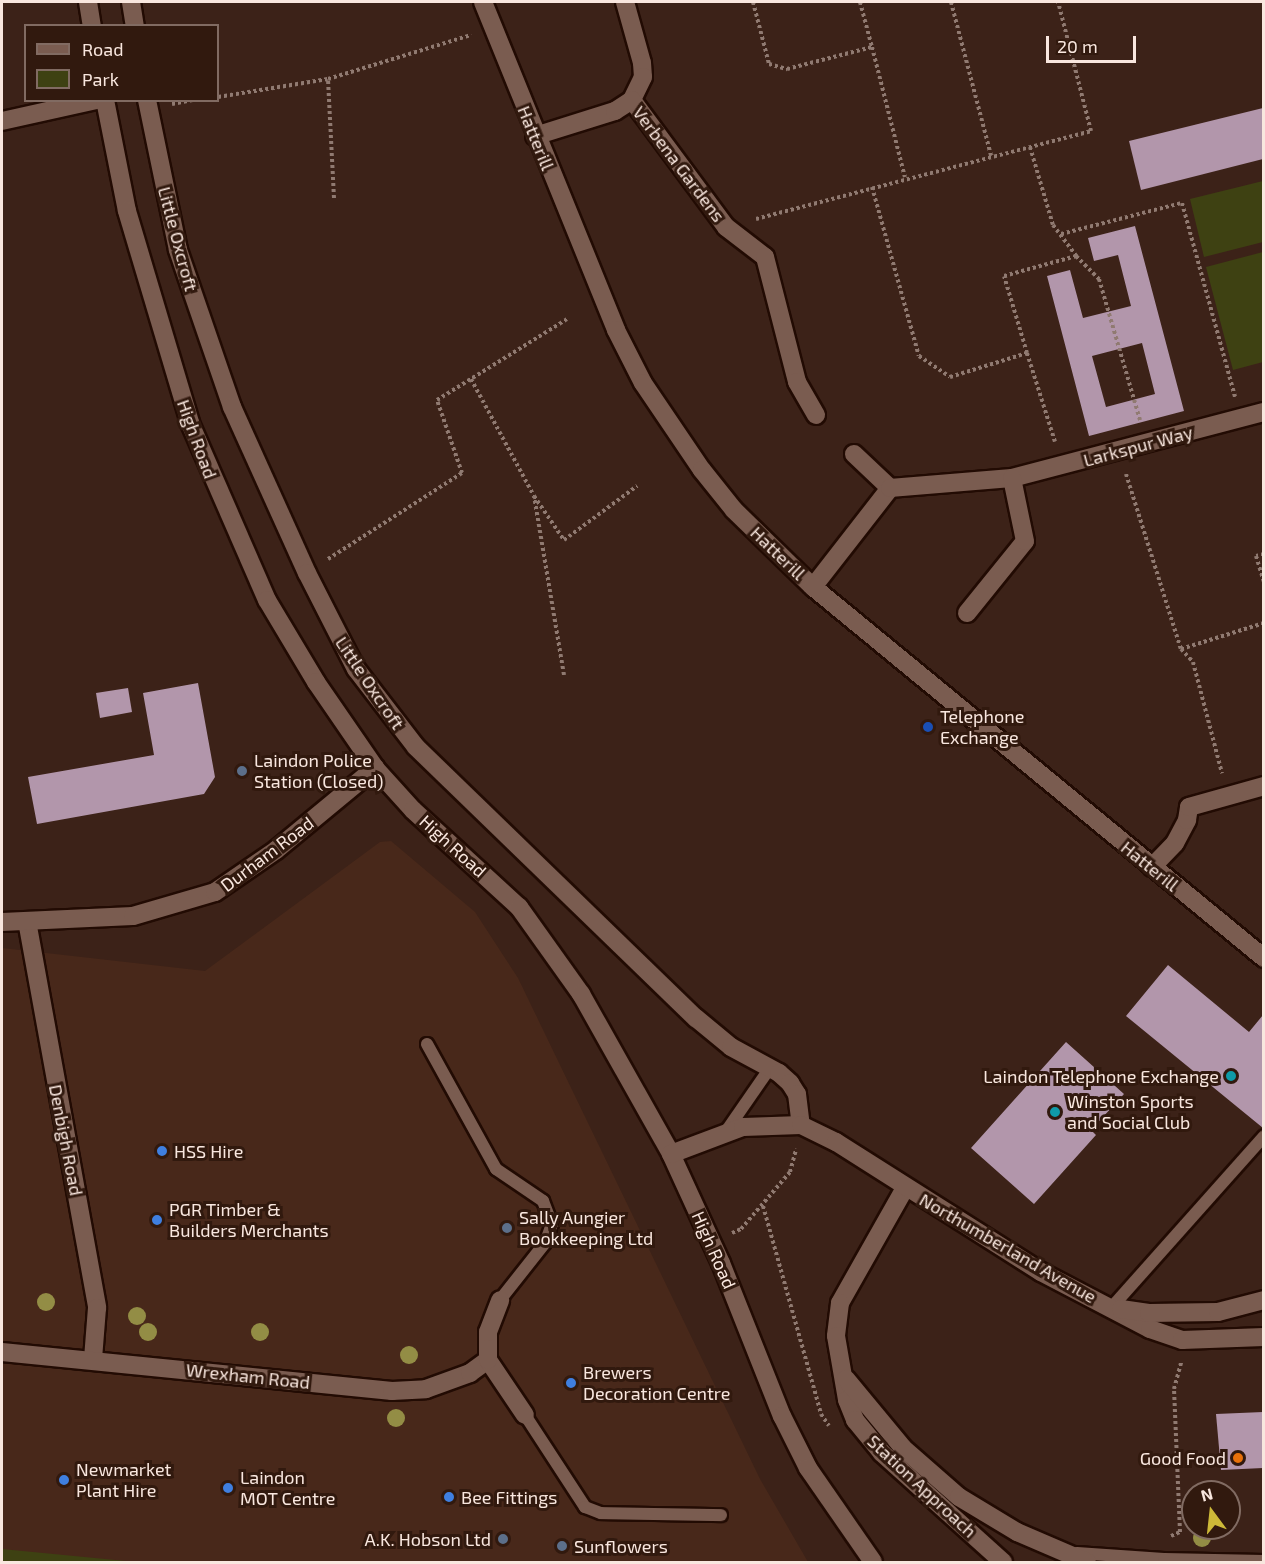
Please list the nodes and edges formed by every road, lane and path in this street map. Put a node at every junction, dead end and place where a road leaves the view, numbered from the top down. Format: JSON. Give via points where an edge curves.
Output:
{"nodes":[{"id":1,"x":88,"y":2,"type":"edge"},
{"id":2,"x":131,"y":2,"type":"edge"},
{"id":3,"x":483,"y":2,"type":"edge"},
{"id":4,"x":625,"y":2,"type":"edge"},
{"id":5,"x":753,"y":2,"type":"edge"},
{"id":6,"x":860,"y":2,"type":"edge"},
{"id":7,"x":951,"y":2,"type":"edge"},
{"id":8,"x":1058,"y":2,"type":"edge"},
{"id":9,"x":92,"y":24,"type":"edge"},
{"id":10,"x":135,"y":24,"type":"edge"},
{"id":11,"x":492,"y":28,"type":"junction"},
{"id":12,"x":872,"y":47,"type":"junction"},
{"id":13,"x":327,"y":79,"type":"junction"},
{"id":14,"x":219,"y":97,"type":"edge"},
{"id":15,"x":632,"y":100,"type":"junction"},
{"id":16,"x":88,"y":102,"type":"edge"},
{"id":17,"x":105,"y":102,"type":"edge"},
{"id":18,"x":147,"y":102,"type":"edge"},
{"id":19,"x":2,"y":121,"type":"edge"},
{"id":20,"x":535,"y":136,"type":"junction"},
{"id":21,"x":1030,"y":147,"type":"junction"},
{"id":22,"x":991,"y":156,"type":"junction"},
{"id":23,"x":905,"y":177,"type":"junction"},
{"id":24,"x":872,"y":187,"type":"junction"},
{"id":25,"x":334,"y":198,"type":"dead end"},
{"id":26,"x":726,"y":227,"type":"junction"},
{"id":27,"x":1061,"y":234,"type":"junction"},
{"id":28,"x":1076,"y":256,"type":"junction"},
{"id":29,"x":567,"y":319,"type":"dead end"},
{"id":30,"x":1028,"y":353,"type":"junction"},
{"id":31,"x":471,"y":379,"type":"junction"},
{"id":32,"x":1263,"y":412,"type":"edge"},
{"id":33,"x":816,"y":415,"type":"dead end"},
{"id":34,"x":1240,"y":418,"type":"junction"},
{"id":35,"x":1147,"y":445,"type":"junction"},
{"id":36,"x":1119,"y":450,"type":"junction"},
{"id":37,"x":854,"y":454,"type":"dead end"},
{"id":38,"x":1062,"y":467,"type":"junction"},
{"id":39,"x":1012,"y":478,"type":"junction"},
{"id":40,"x":637,"y":486,"type":"dead end"},
{"id":41,"x":890,"y":488,"type":"junction"},
{"id":42,"x":534,"y":496,"type":"junction"},
{"id":43,"x":1263,"y":554,"type":"edge"},
{"id":44,"x":307,"y":573,"type":"junction"},
{"id":45,"x":1263,"y":583,"type":"edge"},
{"id":46,"x":813,"y":587,"type":"junction"},
{"id":47,"x":967,"y":613,"type":"dead end"},
{"id":48,"x":1263,"y":623,"type":"edge"},
{"id":49,"x":1181,"y":649,"type":"junction"},
{"id":50,"x":564,"y":675,"type":"dead end"},
{"id":51,"x":375,"y":768,"type":"junction"},
{"id":52,"x":1263,"y":786,"type":"edge"},
{"id":53,"x":1228,"y":796,"type":"junction"},
{"id":54,"x":1152,"y":867,"type":"junction"},
{"id":55,"x":27,"y":921,"type":"junction"},
{"id":56,"x":2,"y":922,"type":"edge"},
{"id":57,"x":1263,"y":958,"type":"edge"},
{"id":58,"x":427,"y":1044,"type":"dead end"},
{"id":59,"x":770,"y":1068,"type":"junction"},
{"id":60,"x":801,"y":1125,"type":"junction"},
{"id":61,"x":727,"y":1130,"type":"junction"},
{"id":62,"x":1263,"y":1136,"type":"edge"},
{"id":63,"x":671,"y":1154,"type":"junction"},
{"id":64,"x":905,"y":1188,"type":"junction"},
{"id":65,"x":763,"y":1206,"type":"junction"},
{"id":66,"x":741,"y":1230,"type":"dead end"},
{"id":67,"x":500,"y":1300,"type":"joint"},
{"id":68,"x":1263,"y":1300,"type":"edge"},
{"id":69,"x":1111,"y":1308,"type":"junction"},
{"id":70,"x":1263,"y":1337,"type":"edge"},
{"id":71,"x":2,"y":1352,"type":"edge"},
{"id":72,"x":93,"y":1359,"type":"junction"},
{"id":73,"x":488,"y":1360,"type":"junction"},
{"id":74,"x":1181,"y":1364,"type":"dead end"},
{"id":75,"x":840,"y":1370,"type":"junction"},
{"id":76,"x":525,"y":1415,"type":"joint"},
{"id":77,"x":833,"y":1431,"type":"dead end"},
{"id":78,"x":721,"y":1515,"type":"dead end"},
{"id":79,"x":1163,"y":1540,"type":"dead end"},
{"id":80,"x":1064,"y":1551,"type":"junction"},
{"id":81,"x":1263,"y":1561,"type":"edge"},
{"id":82,"x":873,"y":1563,"type":"edge"},
{"id":83,"x":1003,"y":1563,"type":"edge"},
{"id":84,"x":1087,"y":1563,"type":"edge"}],
"edges":[{"from":1,"to":9,"type":"street"},
{"from":2,"to":10,"type":"street"},
{"from":3,"to":11,"type":"street","name":"Hatterill"},
{"from":4,"to":15,"type":"street","name":"Verbena Gardens","via":[[642,63],[643,77]]},
{"from":5,"to":12,"type":"path","via":[[769,64],[787,69]]},
{"from":6,"to":12,"type":"path"},
{"from":7,"to":22,"type":"path"},
{"from":8,"to":21,"type":"path","via":[[1091,131]]},
{"from":11,"to":13,"type":"path"},
{"from":11,"to":20,"type":"street","name":"Hatterill"},
{"from":12,"to":23,"type":"path"},
{"from":13,"to":14,"type":"path"},
{"from":13,"to":25,"type":"path"},
{"from":15,"to":20,"type":"street","name":"Verbena Gardens","via":[[615,111]]},
{"from":15,"to":26,"type":"street","name":"Verbena Gardens"},
{"from":16,"to":19,"type":"street"},
{"from":17,"to":51,"type":"street","name":"High Road","via":[[136,243],[190,423],[209,472],[277,617]]},
{"from":18,"to":44,"type":"street","name":"Little Oxcroft","via":[[178,250],[205,331],[237,417]]},
{"from":20,"to":46,"type":"street","name":"Hatterill","via":[[588,266],[643,382],[673,430],[734,510]]},
{"from":21,"to":22,"type":"path"},
{"from":21,"to":27,"type":"path","via":[[1053,225]]},
{"from":22,"to":23,"type":"path"},
{"from":23,"to":24,"type":"path"},
{"from":24,"to":26,"type":"path"},
{"from":24,"to":30,"type":"path","via":[[920,356],[950,377]]},
{"from":26,"to":33,"type":"street","name":"Verbena Gardens","via":[[756,248],[771,268],[797,382]]},
{"from":27,"to":28,"type":"path"},
{"from":27,"to":34,"type":"path","via":[[1182,203]]},
{"from":28,"to":30,"type":"path","via":[[1004,276]]},
{"from":28,"to":35,"type":"path","via":[[1099,279]]},
{"from":29,"to":31,"type":"path"},
{"from":30,"to":38,"type":"path"},
{"from":31,"to":42,"type":"path"},
{"from":31,"to":44,"type":"path","via":[[437,400],[462,473]]},
{"from":32,"to":34,"type":"street","name":"Larkspur Way"},
{"from":34,"to":35,"type":"street","name":"Larkspur Way"},
{"from":35,"to":36,"type":"street","name":"Larkspur Way"},
{"from":36,"to":38,"type":"street","name":"Larkspur Way"},
{"from":36,"to":49,"type":"path"},
{"from":37,"to":41,"type":"street"},
{"from":38,"to":39,"type":"street","name":"Larkspur Way"},
{"from":39,"to":41,"type":"street","name":"Larkspur Way"},
{"from":39,"to":47,"type":"street","via":[[1025,541]]},
{"from":40,"to":42,"type":"path","via":[[564,540]]},
{"from":41,"to":46,"type":"street"},
{"from":42,"to":50,"type":"path"},
{"from":43,"to":45,"type":"path","via":[[1256,556]]},
{"from":44,"to":59,"type":"street","name":"Little Oxcroft","via":[[356,669],[416,747],[717,1038]]},
{"from":46,"to":54,"type":"street","name":"Hatterill"},
{"from":48,"to":49,"type":"path"},
{"from":49,"to":53,"type":"path","via":[[1193,662]]},
{"from":51,"to":55,"type":"street","name":"Durham Road","via":[[276,850],[216,892],[133,916]]},
{"from":51,"to":63,"type":"street","name":"High Road","via":[[537,929],[604,1032]]},
{"from":52,"to":53,"type":"street"},
{"from":53,"to":54,"type":"street","via":[[1189,807],[1188,820],[1175,843]]},
{"from":54,"to":57,"type":"street","name":"Hatterill"},
{"from":55,"to":56,"type":"street","name":"Durham Road"},
{"from":55,"to":72,"type":"street","name":"Denbigh Road","via":[[97,1308]]},
{"from":58,"to":67,"type":"lane","via":[[496,1169],[543,1201],[552,1224],[544,1243]]},
{"from":59,"to":60,"type":"street","name":"Little Oxcroft","via":[[797,1094]]},
{"from":59,"to":61,"type":"lane"},
{"from":60,"to":61,"type":"street","via":[[757,1124]]},
{"from":60,"to":64,"type":"street","via":[[836,1142]]},
{"from":60,"to":65,"type":"path","via":[[790,1172]]},
{"from":61,"to":63,"type":"street"},
{"from":62,"to":69,"type":"lane"},
{"from":63,"to":82,"type":"street","name":"High Road","via":[[721,1263],[782,1416],[836,1514]]},
{"from":64,"to":69,"type":"street","name":"Northumberland Avenue","via":[[1041,1272]]},
{"from":64,"to":75,"type":"street","name":"Station Approach","via":[[840,1303],[836,1336]]},
{"from":65,"to":66,"type":"path"},
{"from":65,"to":77,"type":"path","via":[[821,1414]]},
{"from":67,"to":73,"type":"street","via":[[488,1332]]},
{"from":68,"to":69,"type":"street","name":"Northumberland Avenue","via":[[1218,1312],[1149,1313]]},
{"from":69,"to":70,"type":"street","name":"Northumberland Avenue","via":[[1150,1329],[1182,1340]]},
{"from":71,"to":72,"type":"street","name":"Wrexham Road"},
{"from":72,"to":73,"type":"street","name":"Wrexham Road","via":[[392,1391],[426,1389],[470,1373]]},
{"from":73,"to":76,"type":"street"},
{"from":74,"to":79,"type":"path","via":[[1174,1389],[1180,1532]]},
{"from":75,"to":80,"type":"street","name":"Station Approach","via":[[875,1416],[936,1479],[982,1513]]},
{"from":75,"to":83,"type":"street","name":"Station Approach","via":[[855,1420],[866,1435]]},
{"from":76,"to":78,"type":"lane","via":[[585,1507],[601,1513]]},
{"from":80,"to":81,"type":"lane","name":"Station Approach","via":[[1154,1559]]},
{"from":80,"to":84,"type":"street","name":"Station Approach"}]}
